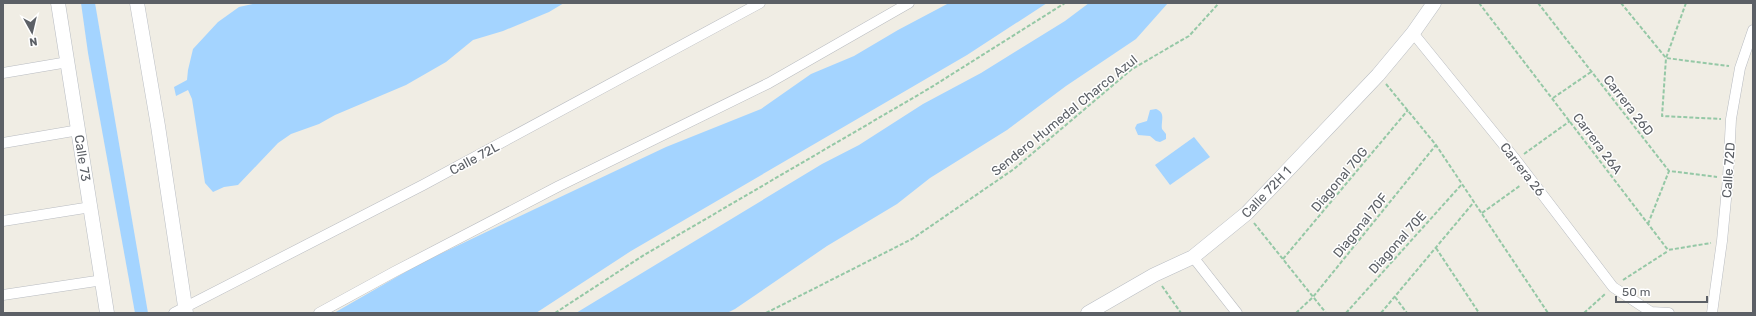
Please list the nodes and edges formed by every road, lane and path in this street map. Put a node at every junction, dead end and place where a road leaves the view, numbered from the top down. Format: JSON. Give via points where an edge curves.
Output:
{"nodes":[{"id":1,"x":58,"y":3,"type":"edge"},
{"id":2,"x":137,"y":3,"type":"edge"},
{"id":3,"x":760,"y":3,"type":"edge"},
{"id":4,"x":909,"y":3,"type":"edge"},
{"id":5,"x":1065,"y":3,"type":"edge"},
{"id":6,"x":1219,"y":3,"type":"edge"},
{"id":7,"x":1434,"y":3,"type":"edge"},
{"id":8,"x":1479,"y":3,"type":"edge"},
{"id":9,"x":1538,"y":3,"type":"edge"},
{"id":10,"x":1621,"y":3,"type":"edge"},
{"id":11,"x":1686,"y":3,"type":"edge"},
{"id":12,"x":1753,"y":30,"type":"edge"},
{"id":13,"x":1413,"y":33,"type":"junction"},
{"id":14,"x":1666,"y":58,"type":"junction"},
{"id":15,"x":68,"y":62,"type":"junction"},
{"id":16,"x":1740,"y":68,"type":"junction"},
{"id":17,"x":1591,"y":72,"type":"junction"},
{"id":18,"x":3,"y":73,"type":"edge"},
{"id":19,"x":1378,"y":75,"type":"junction"},
{"id":20,"x":1553,"y":98,"type":"junction"},
{"id":21,"x":1408,"y":110,"type":"junction"},
{"id":22,"x":1730,"y":119,"type":"junction"},
{"id":23,"x":1570,"y":121,"type":"junction"},
{"id":24,"x":79,"y":130,"type":"junction"},
{"id":25,"x":3,"y":143,"type":"edge"},
{"id":26,"x":1436,"y":145,"type":"junction"},
{"id":27,"x":1516,"y":160,"type":"junction"},
{"id":28,"x":1669,"y":171,"type":"junction"},
{"id":29,"x":1530,"y":178,"type":"junction"},
{"id":30,"x":1728,"y":178,"type":"junction"},
{"id":31,"x":1462,"y":184,"type":"junction"},
{"id":32,"x":1474,"y":202,"type":"junction"},
{"id":33,"x":91,"y":206,"type":"junction"},
{"id":34,"x":1482,"y":213,"type":"junction"},
{"id":35,"x":1247,"y":214,"type":"junction"},
{"id":36,"x":3,"y":221,"type":"edge"},
{"id":37,"x":1648,"y":224,"type":"junction"},
{"id":38,"x":1722,"y":241,"type":"junction"},
{"id":39,"x":1436,"y":248,"type":"junction"},
{"id":40,"x":1193,"y":257,"type":"junction"},
{"id":41,"x":1283,"y":259,"type":"junction"},
{"id":42,"x":1154,"y":275,"type":"junction"},
{"id":43,"x":103,"y":280,"type":"junction"},
{"id":44,"x":3,"y":295,"type":"edge"},
{"id":45,"x":1313,"y":297,"type":"junction"},
{"id":46,"x":1395,"y":297,"type":"junction"},
{"id":47,"x":181,"y":311,"type":"edge"},
{"id":48,"x":107,"y":313,"type":"edge"},
{"id":49,"x":319,"y":313,"type":"edge"},
{"id":50,"x":555,"y":313,"type":"edge"},
{"id":51,"x":766,"y":313,"type":"edge"},
{"id":52,"x":1088,"y":313,"type":"edge"},
{"id":53,"x":1181,"y":313,"type":"edge"},
{"id":54,"x":1237,"y":313,"type":"edge"},
{"id":55,"x":1296,"y":313,"type":"edge"},
{"id":56,"x":1326,"y":313,"type":"edge"},
{"id":57,"x":1346,"y":313,"type":"edge"},
{"id":58,"x":1382,"y":313,"type":"edge"},
{"id":59,"x":1407,"y":313,"type":"edge"},
{"id":60,"x":1479,"y":313,"type":"edge"},
{"id":61,"x":1548,"y":313,"type":"edge"},
{"id":62,"x":1669,"y":313,"type":"edge"},
{"id":63,"x":1712,"y":313,"type":"edge"}],
"edges":[{"from":1,"to":15,"type":"main road","name":"Calle 73"},
{"from":2,"to":47,"type":"main road","via":[[158,126]]},
{"from":3,"to":47,"type":"street","name":"Calle 72L","via":[[423,186]]},
{"from":4,"to":49,"type":"street","via":[[769,83],[558,186]]},
{"from":5,"to":50,"type":"path","via":[[930,88],[644,255]]},
{"from":6,"to":51,"type":"path","name":"Sendero Humedal Charco Azul","via":[[1189,36],[1132,69],[1014,169],[912,239]]},
{"from":7,"to":13,"type":"main road"},
{"from":8,"to":20,"type":"path","name":"Carrera 26A"},
{"from":9,"to":17,"type":"path","name":"Carrera 26D"},
{"from":10,"to":14,"type":"path"},
{"from":11,"to":14,"type":"path"},
{"from":12,"to":16,"type":"street","name":"Calle 72D"},
{"from":13,"to":19,"type":"main road","name":"Calle 72H 1"},
{"from":13,"to":27,"type":"street","name":"Carrera 26"},
{"from":14,"to":16,"type":"path"},
{"from":14,"to":22,"type":"path","name":"Carrera 26D","via":[[1662,116]]},
{"from":15,"to":18,"type":"street"},
{"from":15,"to":24,"type":"main road","name":"Calle 73"},
{"from":16,"to":22,"type":"street","name":"Calle 72D"},
{"from":17,"to":20,"type":"path"},
{"from":17,"to":28,"type":"path","name":"Carrera 26D"},
{"from":19,"to":21,"type":"path"},
{"from":19,"to":35,"type":"main road","name":"Calle 72H 1"},
{"from":20,"to":23,"type":"path","name":"Carrera 26A"},
{"from":21,"to":26,"type":"path"},
{"from":21,"to":41,"type":"path","name":"Diagonal 70G"},
{"from":22,"to":30,"type":"street","name":"Calle 72D"},
{"from":23,"to":27,"type":"path"},
{"from":23,"to":37,"type":"path","name":"Carrera 26A"},
{"from":24,"to":25,"type":"street"},
{"from":24,"to":33,"type":"main road","name":"Calle 73"},
{"from":26,"to":31,"type":"path"},
{"from":26,"to":45,"type":"path","name":"Diagonal 70F"},
{"from":27,"to":29,"type":"street","name":"Carrera 26"},
{"from":28,"to":30,"type":"path"},
{"from":28,"to":37,"type":"path"},
{"from":29,"to":34,"type":"path"},
{"from":29,"to":62,"type":"street","name":"Carrera 26","via":[[1613,287],[1651,312]]},
{"from":30,"to":38,"type":"street","name":"Calle 72D"},
{"from":31,"to":32,"type":"path"},
{"from":31,"to":57,"type":"path","name":"Diagonal 70E"},
{"from":32,"to":34,"type":"path"},
{"from":32,"to":39,"type":"path"},
{"from":33,"to":36,"type":"street"},
{"from":33,"to":43,"type":"main road","name":"Calle 73"},
{"from":34,"to":61,"type":"path"},
{"from":35,"to":40,"type":"main road","name":"Calle 72H 1"},
{"from":35,"to":41,"type":"path"},
{"from":37,"to":38,"type":"path","name":"Carrera 26A","via":[[1668,250]]},
{"from":38,"to":63,"type":"street","name":"Calle 72D"},
{"from":39,"to":46,"type":"path"},
{"from":39,"to":60,"type":"path"},
{"from":40,"to":42,"type":"main road","name":"Calle 72H 1"},
{"from":40,"to":54,"type":"street"},
{"from":41,"to":45,"type":"path"},
{"from":42,"to":52,"type":"main road","name":"Calle 72H 1"},
{"from":42,"to":53,"type":"path"},
{"from":43,"to":44,"type":"street"},
{"from":43,"to":48,"type":"main road","name":"Calle 73"},
{"from":45,"to":55,"type":"path","name":"Diagonal 70F"},
{"from":45,"to":56,"type":"path"},
{"from":46,"to":58,"type":"path"},
{"from":46,"to":59,"type":"path"}]}
